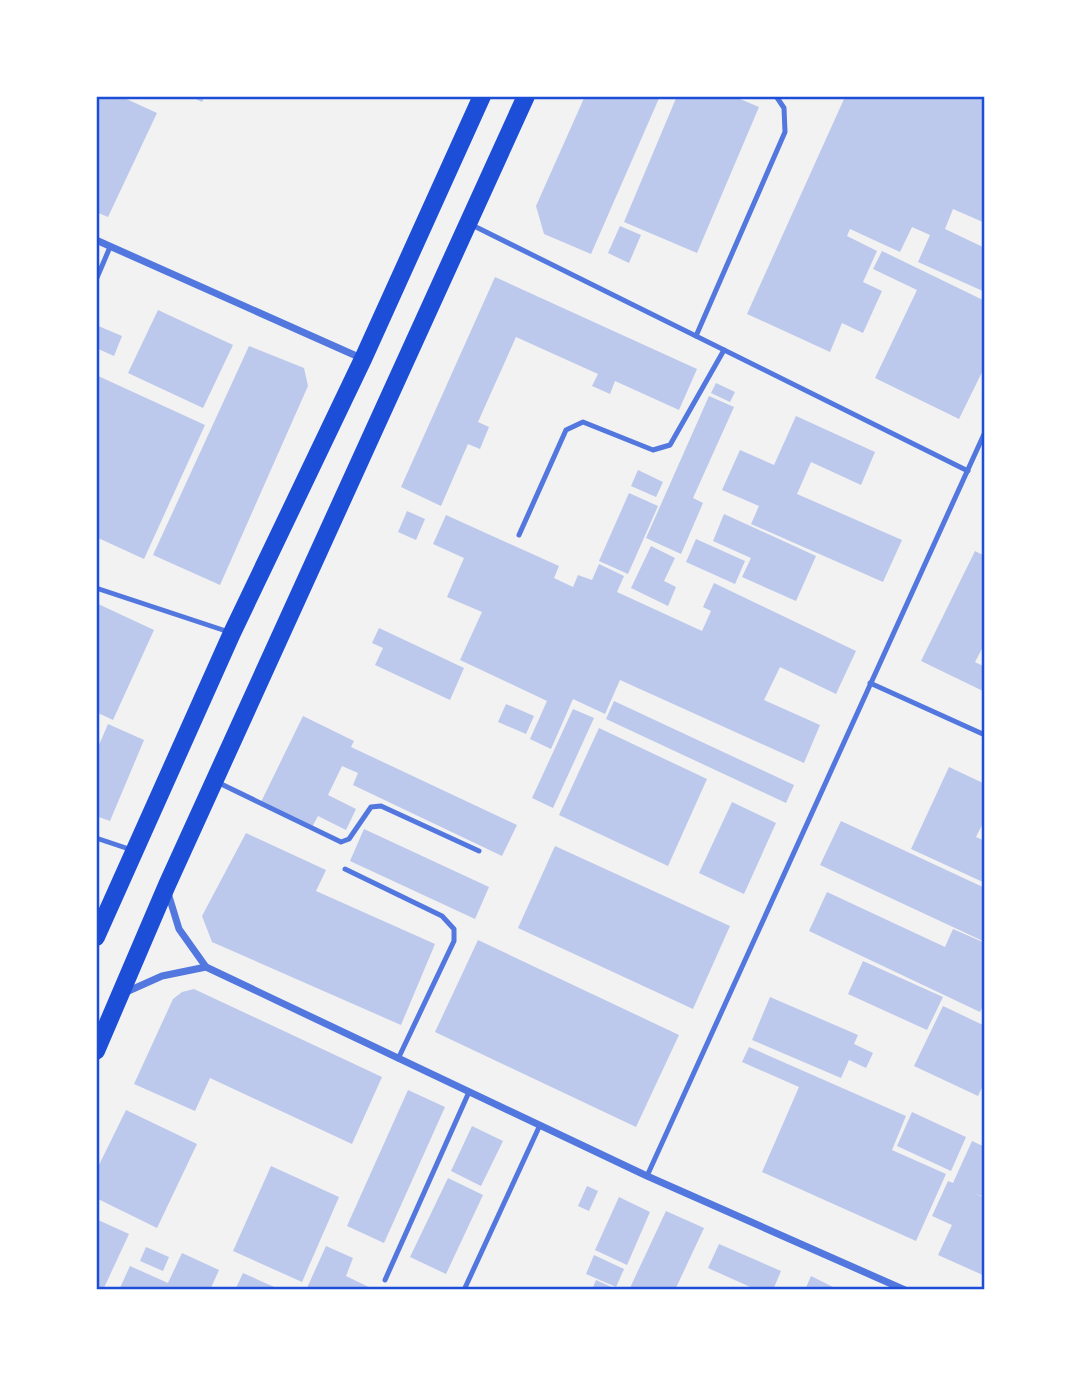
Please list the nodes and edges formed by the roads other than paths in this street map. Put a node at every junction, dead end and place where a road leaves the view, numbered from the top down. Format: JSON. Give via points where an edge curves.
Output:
{"nodes":[{"id":1,"x":482,"y":96,"type":"edge"},
{"id":2,"x":526,"y":96,"type":"edge"},
{"id":3,"x":776,"y":96,"type":"edge"},
{"id":4,"x":468,"y":223,"type":"junction"},
{"id":5,"x":96,"y":240,"type":"edge"},
{"id":6,"x":110,"y":247,"type":"junction"},
{"id":7,"x":96,"y":281,"type":"edge"},
{"id":8,"x":696,"y":336,"type":"junction"},
{"id":9,"x":723,"y":350,"type":"junction"},
{"id":10,"x":363,"y":359,"type":"junction"},
{"id":11,"x":985,"y":432,"type":"edge"},
{"id":12,"x":968,"y":471,"type":"junction"},
{"id":13,"x":519,"y":534,"type":"dead end"},
{"id":14,"x":96,"y":588,"type":"edge"},
{"id":15,"x":232,"y":633,"type":"junction"},
{"id":16,"x":870,"y":683,"type":"junction"},
{"id":17,"x":985,"y":734,"type":"edge"},
{"id":18,"x":214,"y":781,"type":"junction"},
{"id":19,"x":96,"y":838,"type":"edge"},
{"id":20,"x":135,"y":850,"type":"junction"},
{"id":21,"x":479,"y":851,"type":"dead end"},
{"id":22,"x":345,"y":869,"type":"dead end"},
{"id":23,"x":167,"y":886,"type":"junction"},
{"id":24,"x":96,"y":937,"type":"edge"},
{"id":25,"x":206,"y":968,"type":"junction"},
{"id":26,"x":121,"y":995,"type":"junction"},
{"id":27,"x":96,"y":1051,"type":"edge"},
{"id":28,"x":398,"y":1059,"type":"junction"},
{"id":29,"x":469,"y":1092,"type":"junction"},
{"id":30,"x":540,"y":1125,"type":"junction"},
{"id":31,"x":647,"y":1176,"type":"junction"},
{"id":32,"x":385,"y":1280,"type":"dead end"},
{"id":33,"x":464,"y":1290,"type":"edge"},
{"id":34,"x":905,"y":1290,"type":"edge"}],
"edges":[{"from":1,"to":10,"type":"main road"},
{"from":2,"to":4,"type":"main road"},
{"from":3,"to":8,"type":"lane","via":[[784,108],[785,132]]},
{"from":4,"to":8,"type":"lane"},
{"from":4,"to":18,"type":"main road"},
{"from":5,"to":6,"type":"street"},
{"from":6,"to":7,"type":"lane"},
{"from":6,"to":10,"type":"street"},
{"from":8,"to":9,"type":"lane"},
{"from":9,"to":12,"type":"lane"},
{"from":9,"to":13,"type":"lane","via":[[670,445],[653,450],[583,422],[566,430]]},
{"from":10,"to":15,"type":"main road"},
{"from":11,"to":12,"type":"lane"},
{"from":12,"to":16,"type":"lane"},
{"from":14,"to":15,"type":"lane"},
{"from":15,"to":20,"type":"main road"},
{"from":16,"to":17,"type":"lane"},
{"from":16,"to":31,"type":"lane"},
{"from":18,"to":21,"type":"lane","via":[[341,842],[349,839],[371,807],[381,806]]},
{"from":18,"to":23,"type":"main road"},
{"from":19,"to":20,"type":"lane"},
{"from":20,"to":24,"type":"main road"},
{"from":22,"to":28,"type":"lane","via":[[442,916],[454,929],[454,942]]},
{"from":23,"to":25,"type":"street","via":[[179,929]]},
{"from":23,"to":26,"type":"main road"},
{"from":25,"to":26,"type":"street","via":[[162,976]]},
{"from":25,"to":28,"type":"street"},
{"from":26,"to":27,"type":"main road"},
{"from":28,"to":29,"type":"street"},
{"from":29,"to":30,"type":"street"},
{"from":29,"to":32,"type":"lane"},
{"from":30,"to":31,"type":"street"},
{"from":30,"to":33,"type":"lane"},
{"from":31,"to":34,"type":"street"}]}
